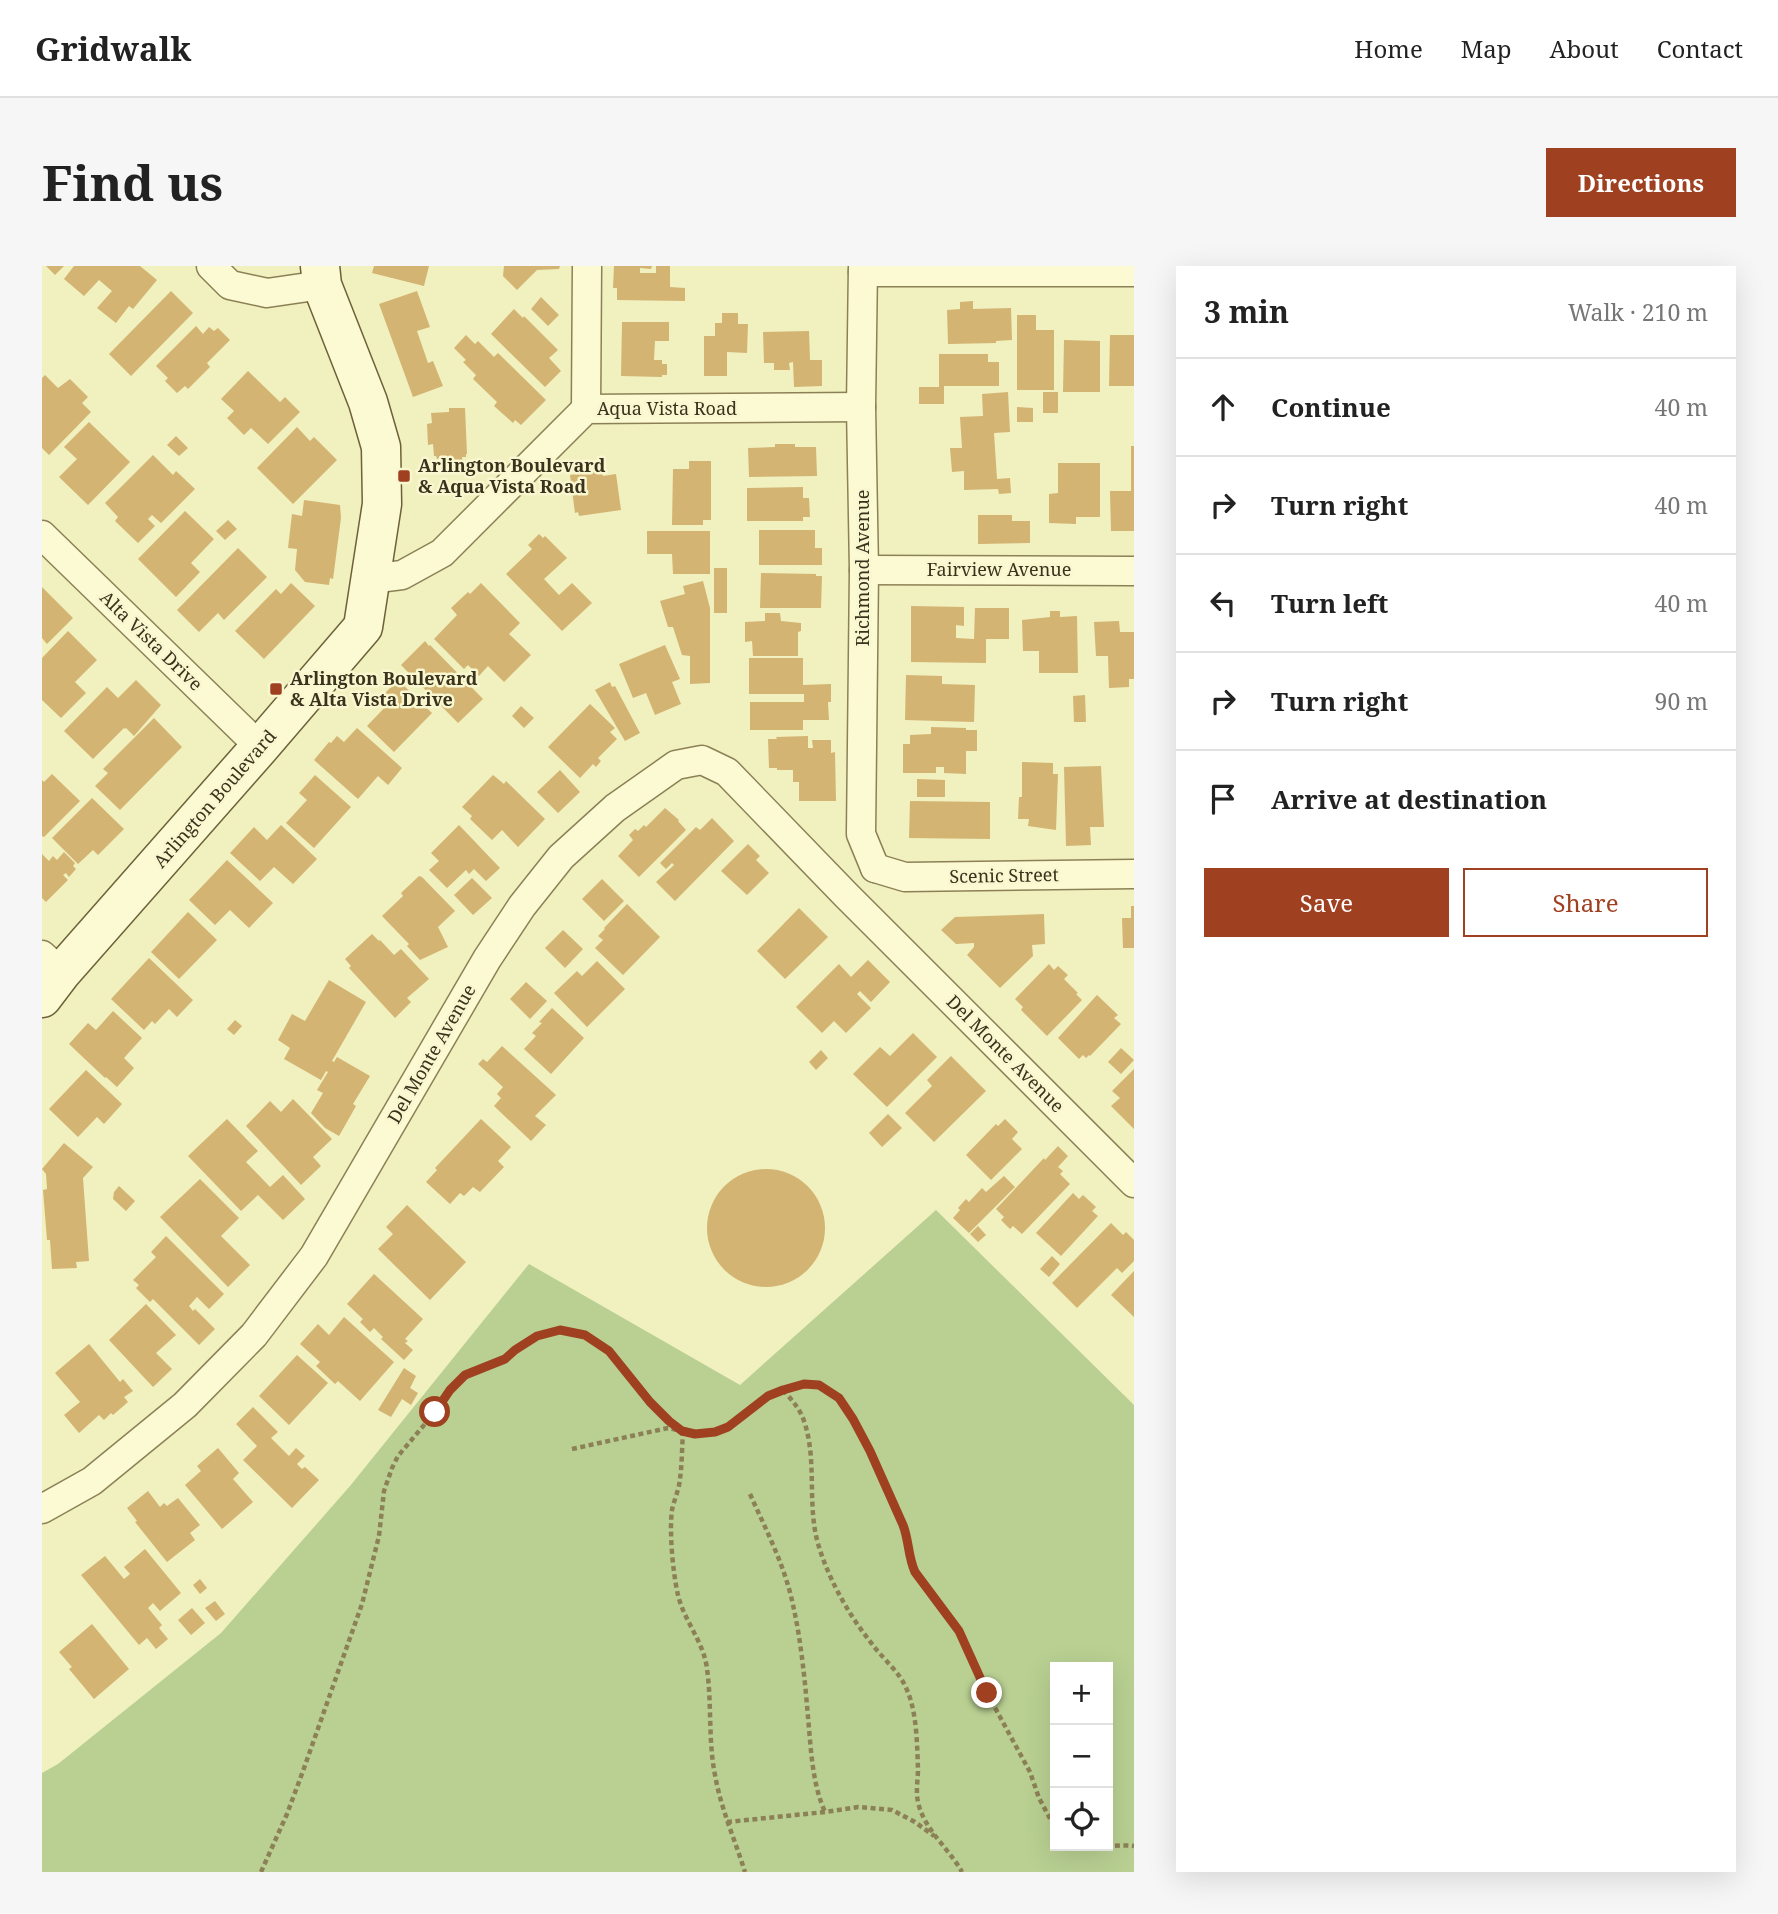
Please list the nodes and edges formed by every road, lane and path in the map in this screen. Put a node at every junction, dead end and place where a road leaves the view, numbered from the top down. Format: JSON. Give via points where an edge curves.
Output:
{"nodes":[{"id":1,"x":212,"y":266,"type":"edge"},
{"id":2,"x":587,"y":266,"type":"edge"},
{"id":3,"x":863,"y":269,"type":"edge"},
{"id":4,"x":1134,"y":272,"type":"edge"},
{"id":5,"x":321,"y":275,"type":"edge"},
{"id":6,"x":861,"y":407,"type":"junction"},
{"id":7,"x":586,"y":409,"type":"junction"},
{"id":8,"x":42,"y":535,"type":"edge"},
{"id":9,"x":864,"y":570,"type":"junction"},
{"id":10,"x":1134,"y":571,"type":"edge"},
{"id":11,"x":370,"y":579,"type":"junction"},
{"id":12,"x":261,"y":747,"type":"junction"},
{"id":13,"x":874,"y":868,"type":"junction"},
{"id":14,"x":1134,"y":874,"type":"edge"},
{"id":15,"x":846,"y":895,"type":"junction"},
{"id":16,"x":48,"y":975,"type":"edge"},
{"id":17,"x":1134,"y":1183,"type":"edge"},
{"id":18,"x":783,"y":1390,"type":"junction"},
{"id":19,"x":682,"y":1431,"type":"junction"},
{"id":20,"x":572,"y":1449,"type":"dead end"},
{"id":21,"x":750,"y":1494,"type":"dead end"},
{"id":22,"x":42,"y":1508,"type":"edge"},
{"id":23,"x":825,"y":1812,"type":"junction"},
{"id":24,"x":1050,"y":1818,"type":"edge"},
{"id":25,"x":727,"y":1822,"type":"junction"},
{"id":26,"x":939,"y":1840,"type":"junction"},
{"id":27,"x":1113,"y":1846,"type":"edge"},
{"id":28,"x":1134,"y":1846,"type":"edge"},
{"id":29,"x":261,"y":1872,"type":"edge"},
{"id":30,"x":745,"y":1872,"type":"edge"},
{"id":31,"x":962,"y":1872,"type":"edge"}],
"edges":[{"from":1,"to":5,"type":"street","via":[[230,285],[267,293]]},
{"from":2,"to":7,"type":"street"},
{"from":3,"to":4,"type":"street"},
{"from":3,"to":6,"type":"street","name":"Richmond Avenue"},
{"from":5,"to":11,"type":"main road","name":"Arlington Boulevard","via":[[381,447],[382,504]]},
{"from":6,"to":7,"type":"street","name":"Aqua Vista Road"},
{"from":6,"to":9,"type":"street","name":"Richmond Avenue"},
{"from":7,"to":11,"type":"street","name":"Aqua Vista Road","via":[[442,553],[402,575]]},
{"from":8,"to":12,"type":"street","name":"Alta Vista Drive"},
{"from":9,"to":10,"type":"street","name":"Fairview Avenue"},
{"from":9,"to":13,"type":"street","name":"Richmond Avenue","via":[[861,834]]},
{"from":11,"to":12,"type":"main road","name":"Arlington Boulevard","via":[[363,627]]},
{"from":12,"to":16,"type":"main road","name":"Arlington Boulevard"},
{"from":13,"to":14,"type":"street","name":"Scenic Street","via":[[905,877]]},
{"from":13,"to":15,"type":"street"},
{"from":15,"to":17,"type":"street","name":"Del Monte Avenue"},
{"from":15,"to":22,"type":"street","name":"Del Monte Avenue","via":[[727,772],[702,760],[676,765],[615,808],[561,857],[522,906],[314,1256],[254,1335],[185,1405],[92,1481]]},
{"from":18,"to":19,"type":"path","via":[[728,1427],[695,1434]]},
{"from":18,"to":24,"type":"path","via":[[819,1385],[839,1398],[853,1419],[907,1535],[911,1565],[959,1631]]},
{"from":18,"to":26,"type":"path","via":[[804,1420],[813,1525],[826,1566],[843,1602],[906,1686],[913,1712],[919,1806]]},
{"from":19,"to":20,"type":"path","via":[[668,1428]]},
{"from":19,"to":25,"type":"path","via":[[680,1480],[672,1512],[673,1559],[684,1615],[707,1666],[710,1741]]},
{"from":19,"to":29,"type":"path","via":[[650,1402],[609,1351],[578,1333],[560,1330],[537,1336],[505,1359],[457,1382],[392,1468],[362,1604],[287,1814]]},
{"from":21,"to":23,"type":"path","via":[[782,1566],[793,1605],[812,1762]]},
{"from":23,"to":25,"type":"path"},
{"from":23,"to":26,"type":"path","via":[[858,1807],[892,1810]]},
{"from":25,"to":30,"type":"path"},
{"from":26,"to":31,"type":"path"},
{"from":27,"to":28,"type":"path"}]}
